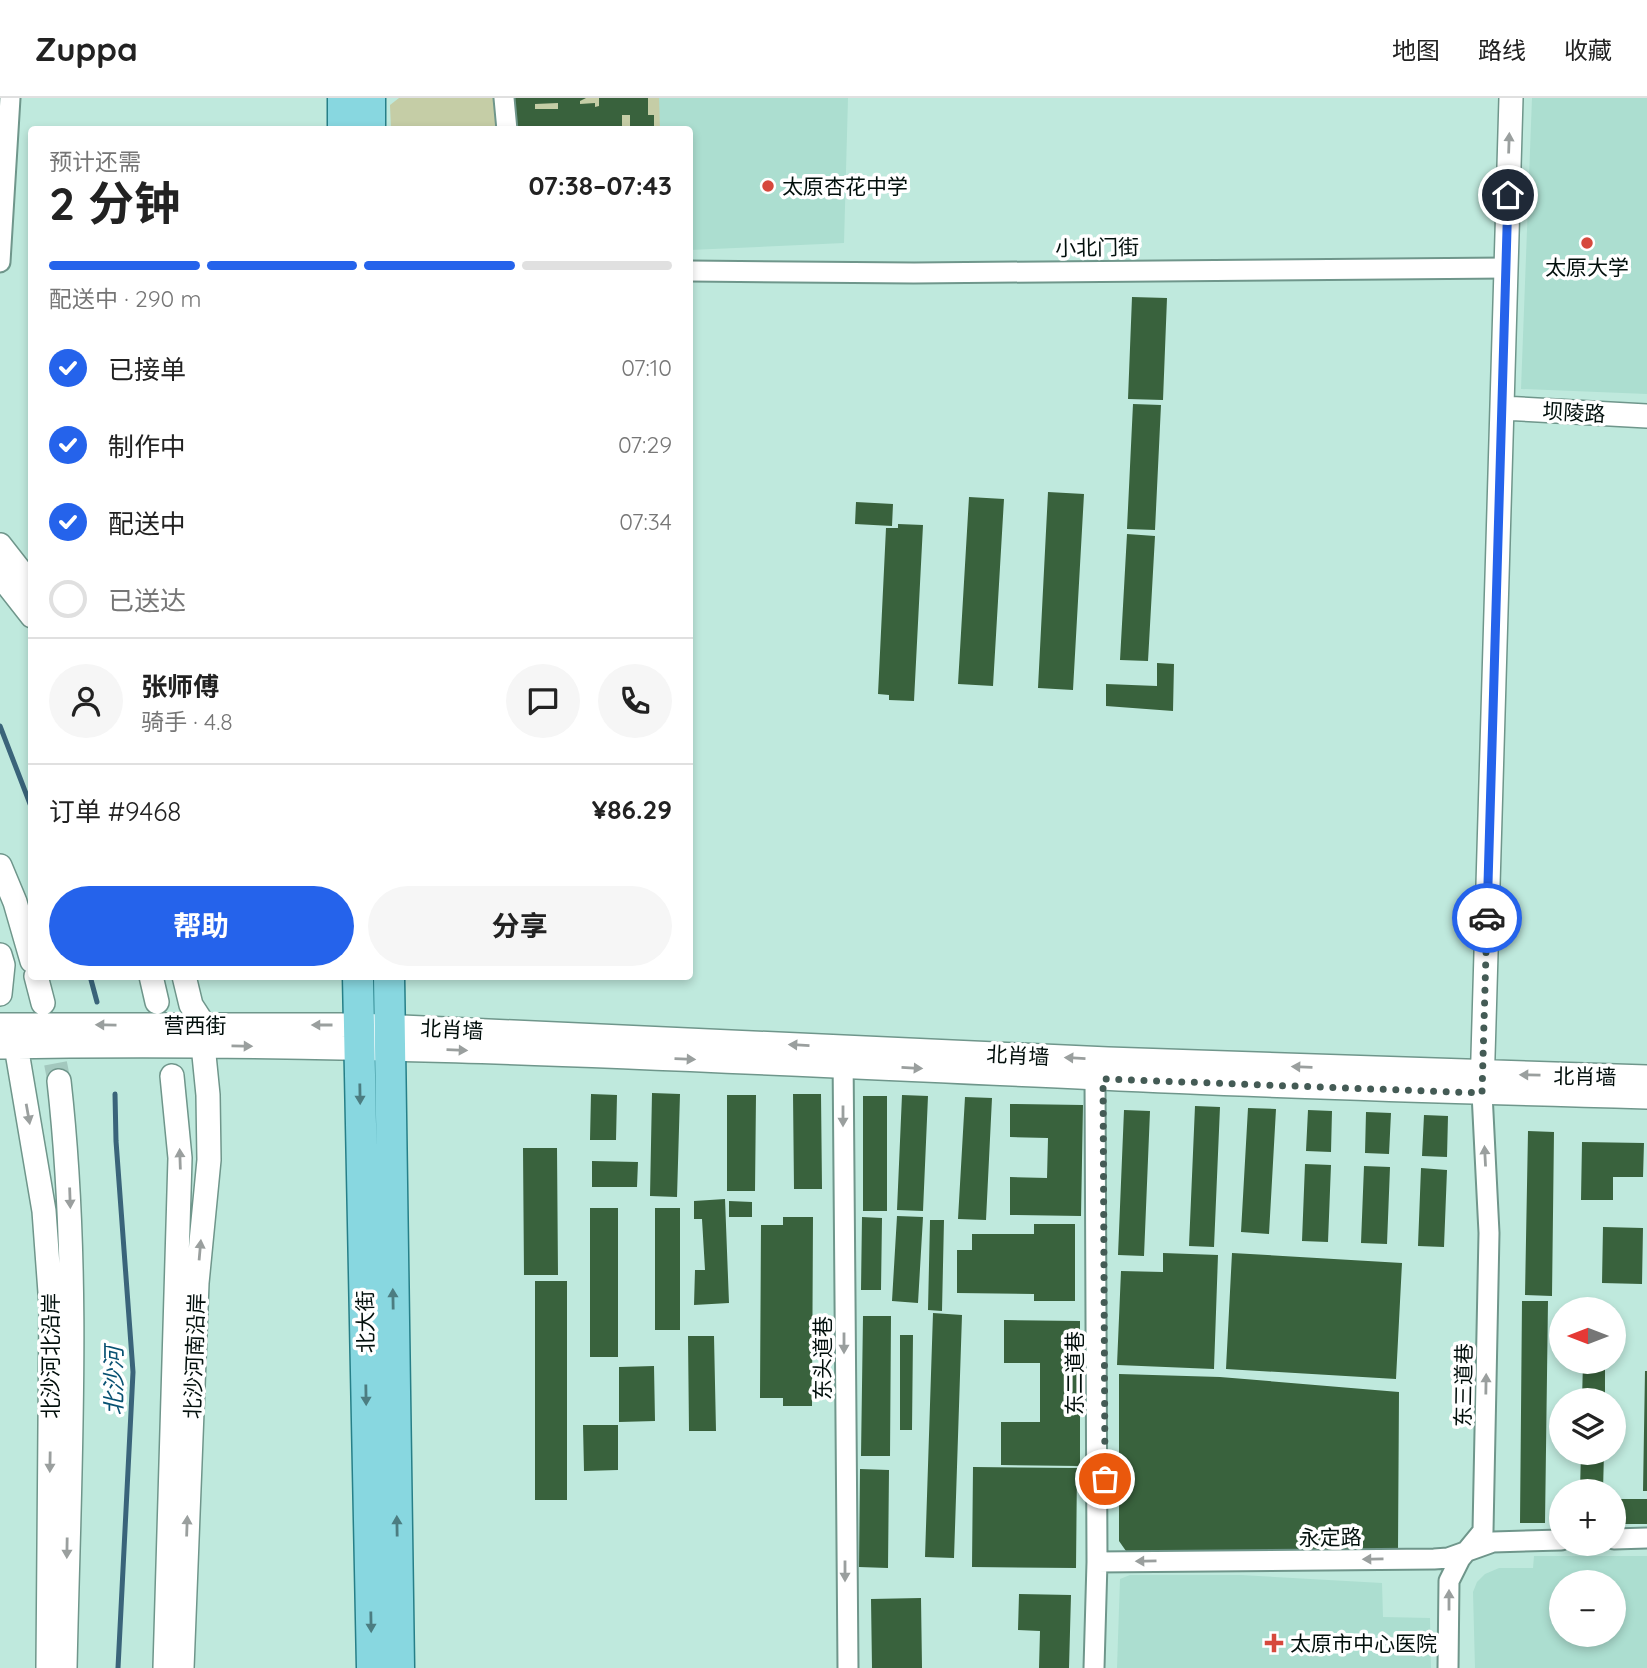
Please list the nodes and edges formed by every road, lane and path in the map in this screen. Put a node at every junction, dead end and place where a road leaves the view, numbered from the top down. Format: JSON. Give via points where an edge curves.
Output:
{"nodes":[{"id":1,"x":10,"y":98,"type":"edge"},
{"id":2,"x":343,"y":98,"type":"edge"},
{"id":3,"x":370,"y":98,"type":"edge"},
{"id":4,"x":505,"y":98,"type":"edge"},
{"id":5,"x":1511,"y":98,"type":"edge"},
{"id":6,"x":344,"y":126,"type":"edge"},
{"id":7,"x":370,"y":126,"type":"edge"},
{"id":8,"x":507,"y":126,"type":"edge"},
{"id":9,"x":0,"y":262,"type":"edge"},
{"id":10,"x":1506,"y":268,"type":"junction"},
{"id":11,"x":693,"y":271,"type":"edge"},
{"id":12,"x":1502,"y":408,"type":"junction"},
{"id":13,"x":1647,"y":416,"type":"edge"},
{"id":14,"x":0,"y":545,"type":"edge"},
{"id":15,"x":0,"y":575,"type":"edge"},
{"id":16,"x":28,"y":581,"type":"edge"},
{"id":17,"x":28,"y":611,"type":"edge"},
{"id":18,"x":0,"y":866,"type":"edge"},
{"id":19,"x":28,"y":947,"type":"edge"},
{"id":20,"x":0,"y":955,"type":"edge"},
{"id":21,"x":37,"y":980,"type":"edge"},
{"id":22,"x":152,"y":980,"type":"edge"},
{"id":23,"x":185,"y":980,"type":"edge"},
{"id":24,"x":358,"y":980,"type":"edge"},
{"id":25,"x":389,"y":980,"type":"edge"},
{"id":26,"x":0,"y":994,"type":"edge"},
{"id":27,"x":157,"y":1002,"type":"dead end"},
{"id":28,"x":43,"y":1003,"type":"tunnel mouth"},
{"id":29,"x":0,"y":1025,"type":"edge"},
{"id":30,"x":61,"y":1035,"type":"junction"},
{"id":31,"x":203,"y":1035,"type":"junction"},
{"id":32,"x":359,"y":1036,"type":"junction"},
{"id":33,"x":389,"y":1037,"type":"junction"},
{"id":34,"x":8,"y":1046,"type":"edge"},
{"id":35,"x":843,"y":1056,"type":"junction"},
{"id":36,"x":172,"y":1076,"type":"dead end"},
{"id":37,"x":1647,"y":1077,"type":"edge"},
{"id":38,"x":1099,"y":1078,"type":"junction"},
{"id":39,"x":59,"y":1081,"type":"tunnel mouth"},
{"id":40,"x":1483,"y":1083,"type":"junction"},
{"id":41,"x":1647,"y":1097,"type":"edge"},
{"id":42,"x":1647,"y":1538,"type":"edge"},
{"id":43,"x":1626,"y":1539,"type":"edge"},
{"id":44,"x":1549,"y":1540,"type":"edge"},
{"id":45,"x":1470,"y":1549,"type":"junction"},
{"id":46,"x":1101,"y":1562,"type":"junction"},
{"id":47,"x":185,"y":1572,"type":"junction"},
{"id":48,"x":166,"y":1662,"type":"edge"},
{"id":49,"x":48,"y":1668,"type":"edge"},
{"id":50,"x":65,"y":1668,"type":"edge"},
{"id":51,"x":183,"y":1668,"type":"edge"},
{"id":52,"x":372,"y":1668,"type":"edge"},
{"id":53,"x":399,"y":1668,"type":"edge"},
{"id":54,"x":848,"y":1668,"type":"edge"},
{"id":55,"x":1094,"y":1668,"type":"edge"},
{"id":56,"x":1103,"y":1668,"type":"edge"},
{"id":57,"x":1448,"y":1668,"type":"edge"}],
"edges":[{"from":1,"to":9,"type":"street"},
{"from":2,"to":6,"type":"main road"},
{"from":3,"to":7,"type":"main road"},
{"from":4,"to":8,"type":"street"},
{"from":10,"to":5,"type":"street","one_way":true},
{"from":10,"to":11,"type":"street","name":"小北门街"},
{"from":10,"to":12,"type":"street"},
{"from":12,"to":13,"type":"street","name":"坝陵路"},
{"from":12,"to":40,"type":"street"},
{"from":14,"to":16,"type":"street"},
{"from":15,"to":17,"type":"street"},
{"from":18,"to":19,"type":"street"},
{"from":20,"to":26,"type":"street"},
{"from":21,"to":28,"type":"street"},
{"from":22,"to":27,"type":"street"},
{"from":23,"to":31,"type":"street"},
{"from":24,"to":32,"type":"main road","name":"北大街"},
{"from":25,"to":33,"type":"main road"},
{"from":29,"to":30,"type":"street","name":"营西街"},
{"from":30,"to":31,"type":"street","name":"营西街"},
{"from":30,"to":34,"type":"street","name":"营西街"},
{"from":31,"to":32,"type":"street","name":"营西街"},
{"from":47,"to":31,"type":"street","name":"北沙河南沿岸","one_way":true,"via":[[197,1283],[209,1160]]},
{"from":32,"to":33,"type":"street","name":"营西街"},
{"from":32,"to":52,"type":"main road","name":"北大街","one_way":true},
{"from":33,"to":35,"type":"street","name":"北肖墙"},
{"from":53,"to":33,"type":"main road","one_way":true},
{"from":34,"to":49,"type":"street","name":"北沙河北沿岸","one_way":true,"via":[[44,1211],[51,1306]]},
{"from":35,"to":38,"type":"street","one_way":true},
{"from":40,"to":35,"type":"street","name":"北肖墙","one_way":true},
{"from":35,"to":54,"type":"street","name":"东头道巷","one_way":true},
{"from":48,"to":36,"type":"street","name":"北沙河南沿岸","one_way":true,"via":[[180,1158]]},
{"from":37,"to":40,"type":"street","name":"北肖墙","one_way":true},
{"from":38,"to":40,"type":"street"},
{"from":38,"to":46,"type":"street","name":"东二道巷"},
{"from":39,"to":50,"type":"street","name":"北沙河北沿岸","one_way":true,"via":[[69,1167],[73,1299]]},
{"from":40,"to":41,"type":"street"},
{"from":45,"to":40,"type":"street","name":"东三道巷","one_way":true,"via":[[1483,1531],[1489,1233]]},
{"from":42,"to":43,"type":"street"},
{"from":44,"to":45,"type":"street","name":"永定路","via":[[1493,1542]]},
{"from":45,"to":46,"type":"street","name":"永定路","one_way":true,"via":[[1434,1559]]},
{"from":57,"to":45,"type":"street","name":"东三道巷","one_way":true,"via":[[1449,1581]]},
{"from":46,"to":55,"type":"street","name":"东二道巷"},
{"from":46,"to":56,"type":"street","name":"东二道巷"},
{"from":47,"to":48,"type":"street"},
{"from":47,"to":51,"type":"street","name":"北沙河南沿岸"}]}
